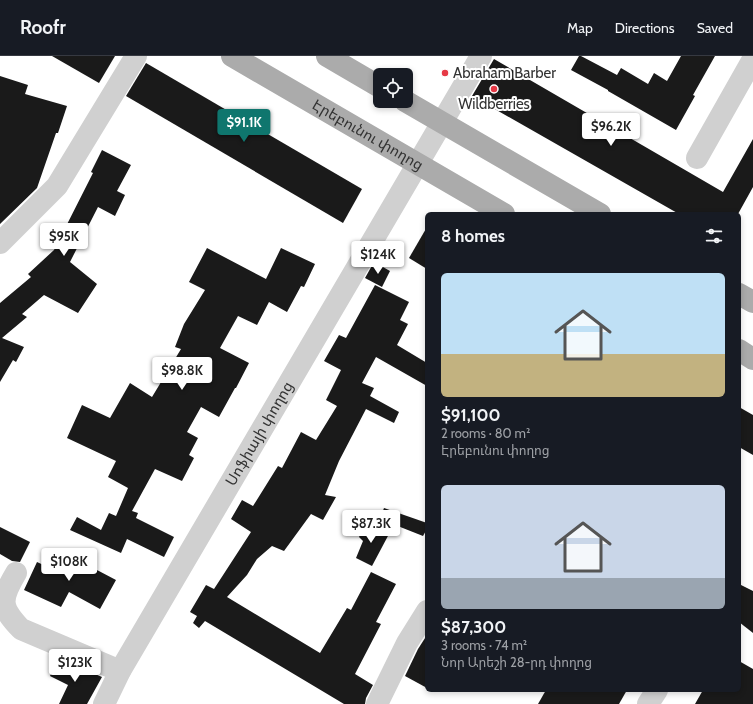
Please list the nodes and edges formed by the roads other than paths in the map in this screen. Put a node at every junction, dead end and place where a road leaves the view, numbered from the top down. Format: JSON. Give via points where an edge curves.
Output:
{"nodes":[{"id":1,"x":136,"y":56,"type":"edge"},
{"id":2,"x":232,"y":56,"type":"edge"},
{"id":3,"x":327,"y":56,"type":"edge"},
{"id":4,"x":481,"y":56,"type":"edge"},
{"id":5,"x":753,"y":59,"type":"edge"},
{"id":6,"x":373,"y":83,"type":"edge"},
{"id":7,"x":413,"y":106,"type":"edge"},
{"id":8,"x":443,"y":123,"type":"junction"},
{"id":9,"x":697,"y":158,"type":"dead end"},
{"id":10,"x":418,"y":164,"type":"junction"},
{"id":11,"x":501,"y":212,"type":"edge"},
{"id":12,"x":597,"y":212,"type":"edge"},
{"id":13,"x":0,"y":243,"type":"edge"},
{"id":14,"x":741,"y":295,"type":"edge"},
{"id":15,"x":753,"y":302,"type":"edge"},
{"id":16,"x":741,"y":351,"type":"edge"},
{"id":17,"x":753,"y":358,"type":"edge"},
{"id":18,"x":16,"y":573,"type":"dead end"},
{"id":19,"x":425,"y":614,"type":"edge"},
{"id":20,"x":120,"y":671,"type":"junction"},
{"id":21,"x":656,"y":692,"type":"edge"},
{"id":22,"x":104,"y":704,"type":"edge"},
{"id":23,"x":377,"y":704,"type":"edge"},
{"id":24,"x":648,"y":704,"type":"edge"}],
"edges":[{"from":1,"to":13,"type":"street","via":[[57,186]]},
{"from":2,"to":10,"type":"main road","name":"Էրեբունու փողոց"},
{"from":3,"to":6,"type":"main road"},
{"from":4,"to":8,"type":"street"},
{"from":5,"to":9,"type":"street"},
{"from":7,"to":8,"type":"main road"},
{"from":8,"to":10,"type":"street","name":"Սոֆիայի փողոց"},
{"from":8,"to":12,"type":"main road"},
{"from":10,"to":11,"type":"main road","name":"Էրեբունու փողոց"},
{"from":10,"to":20,"type":"street","name":"Սոֆիայի փողոց"},
{"from":14,"to":15,"type":"main road"},
{"from":16,"to":17,"type":"main road"},
{"from":18,"to":20,"type":"street","via":[[7,586],[2,603],[11,620],[21,629]]},
{"from":19,"to":23,"type":"street","via":[[407,643]]},
{"from":20,"to":22,"type":"street","name":"Սոֆիայի փողոց"},
{"from":21,"to":24,"type":"street"}]}
